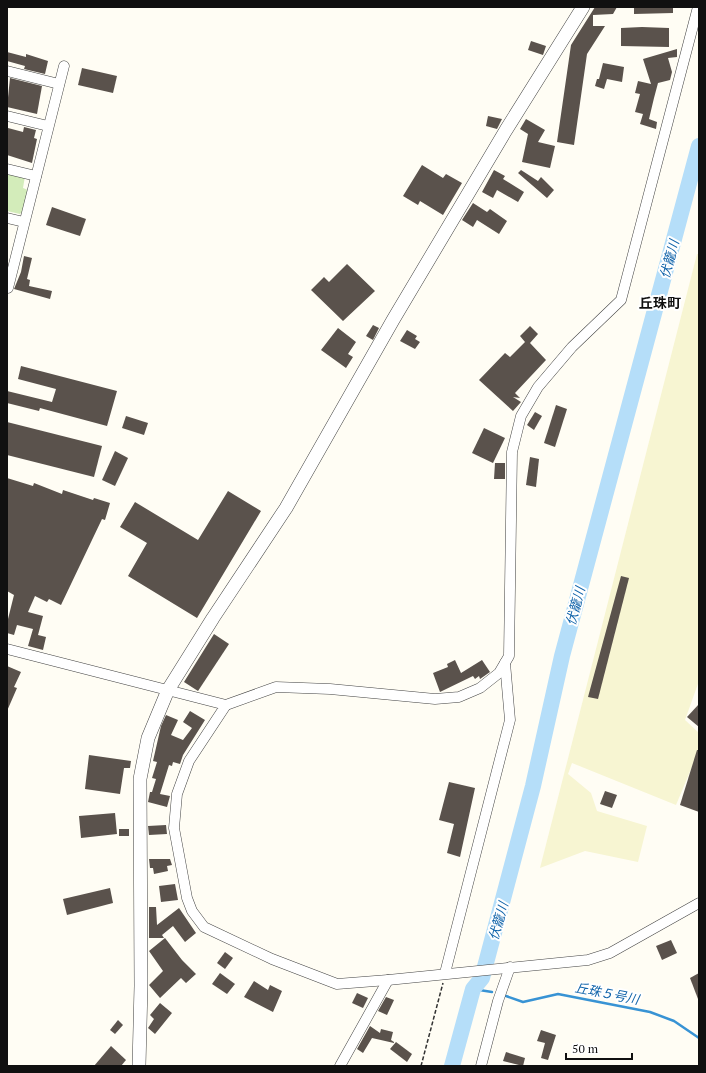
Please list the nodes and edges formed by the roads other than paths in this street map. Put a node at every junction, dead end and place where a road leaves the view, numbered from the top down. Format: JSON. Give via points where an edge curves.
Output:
{"nodes":[{"id":1,"x":583,"y":7,"type":"edge"},
{"id":2,"x":698,"y":7,"type":"edge"},
{"id":3,"x":64,"y":66,"type":"dead end"},
{"id":4,"x":7,"y":71,"type":"edge"},
{"id":5,"x":59,"y":84,"type":"junction"},
{"id":6,"x":7,"y":116,"type":"edge"},
{"id":7,"x":48,"y":126,"type":"junction"},
{"id":8,"x":7,"y":169,"type":"edge"},
{"id":9,"x":36,"y":176,"type":"junction"},
{"id":10,"x":7,"y":218,"type":"edge"},
{"id":11,"x":24,"y":222,"type":"junction"},
{"id":12,"x":10,"y":267,"type":"edge"},
{"id":13,"x":8,"y":288,"type":"dead end"},
{"id":14,"x":7,"y":649,"type":"edge"},
{"id":15,"x":505,"y":663,"type":"junction"},
{"id":16,"x":168,"y":690,"type":"junction"},
{"id":17,"x":226,"y":705,"type":"junction"},
{"id":18,"x":699,"y":903,"type":"edge"},
{"id":19,"x":510,"y":967,"type":"junction"},
{"id":20,"x":450,"y":973,"type":"junction"},
{"id":21,"x":388,"y":980,"type":"junction"},
{"id":22,"x":139,"y":1066,"type":"edge"},
{"id":23,"x":340,"y":1066,"type":"edge"},
{"id":24,"x":481,"y":1066,"type":"edge"}],
"edges":[{"from":1,"to":16,"type":"street","via":[[397,313],[286,508]]},
{"from":2,"to":15,"type":"street","via":[[621,300],[572,347],[538,387],[521,416],[512,452],[509,656]]},
{"from":3,"to":5,"type":"street"},
{"from":4,"to":5,"type":"street"},
{"from":5,"to":7,"type":"street"},
{"from":6,"to":7,"type":"street"},
{"from":7,"to":9,"type":"street"},
{"from":8,"to":9,"type":"street"},
{"from":9,"to":11,"type":"street"},
{"from":10,"to":11,"type":"street"},
{"from":11,"to":12,"type":"street"},
{"from":12,"to":13,"type":"street"},
{"from":14,"to":16,"type":"street"},
{"from":15,"to":17,"type":"street","via":[[499,673],[480,688],[459,697],[435,699],[330,689],[276,687]]},
{"from":15,"to":20,"type":"street","via":[[510,720]]},
{"from":16,"to":17,"type":"street"},
{"from":16,"to":22,"type":"street","via":[[148,738],[140,779]]},
{"from":17,"to":21,"type":"street","via":[[189,761],[177,794],[174,828],[187,898],[192,911],[204,927],[337,984]]},
{"from":18,"to":19,"type":"street","via":[[610,953],[588,960]]},
{"from":19,"to":20,"type":"street"},
{"from":19,"to":24,"type":"street"},
{"from":20,"to":21,"type":"street"},
{"from":21,"to":23,"type":"street"}]}
